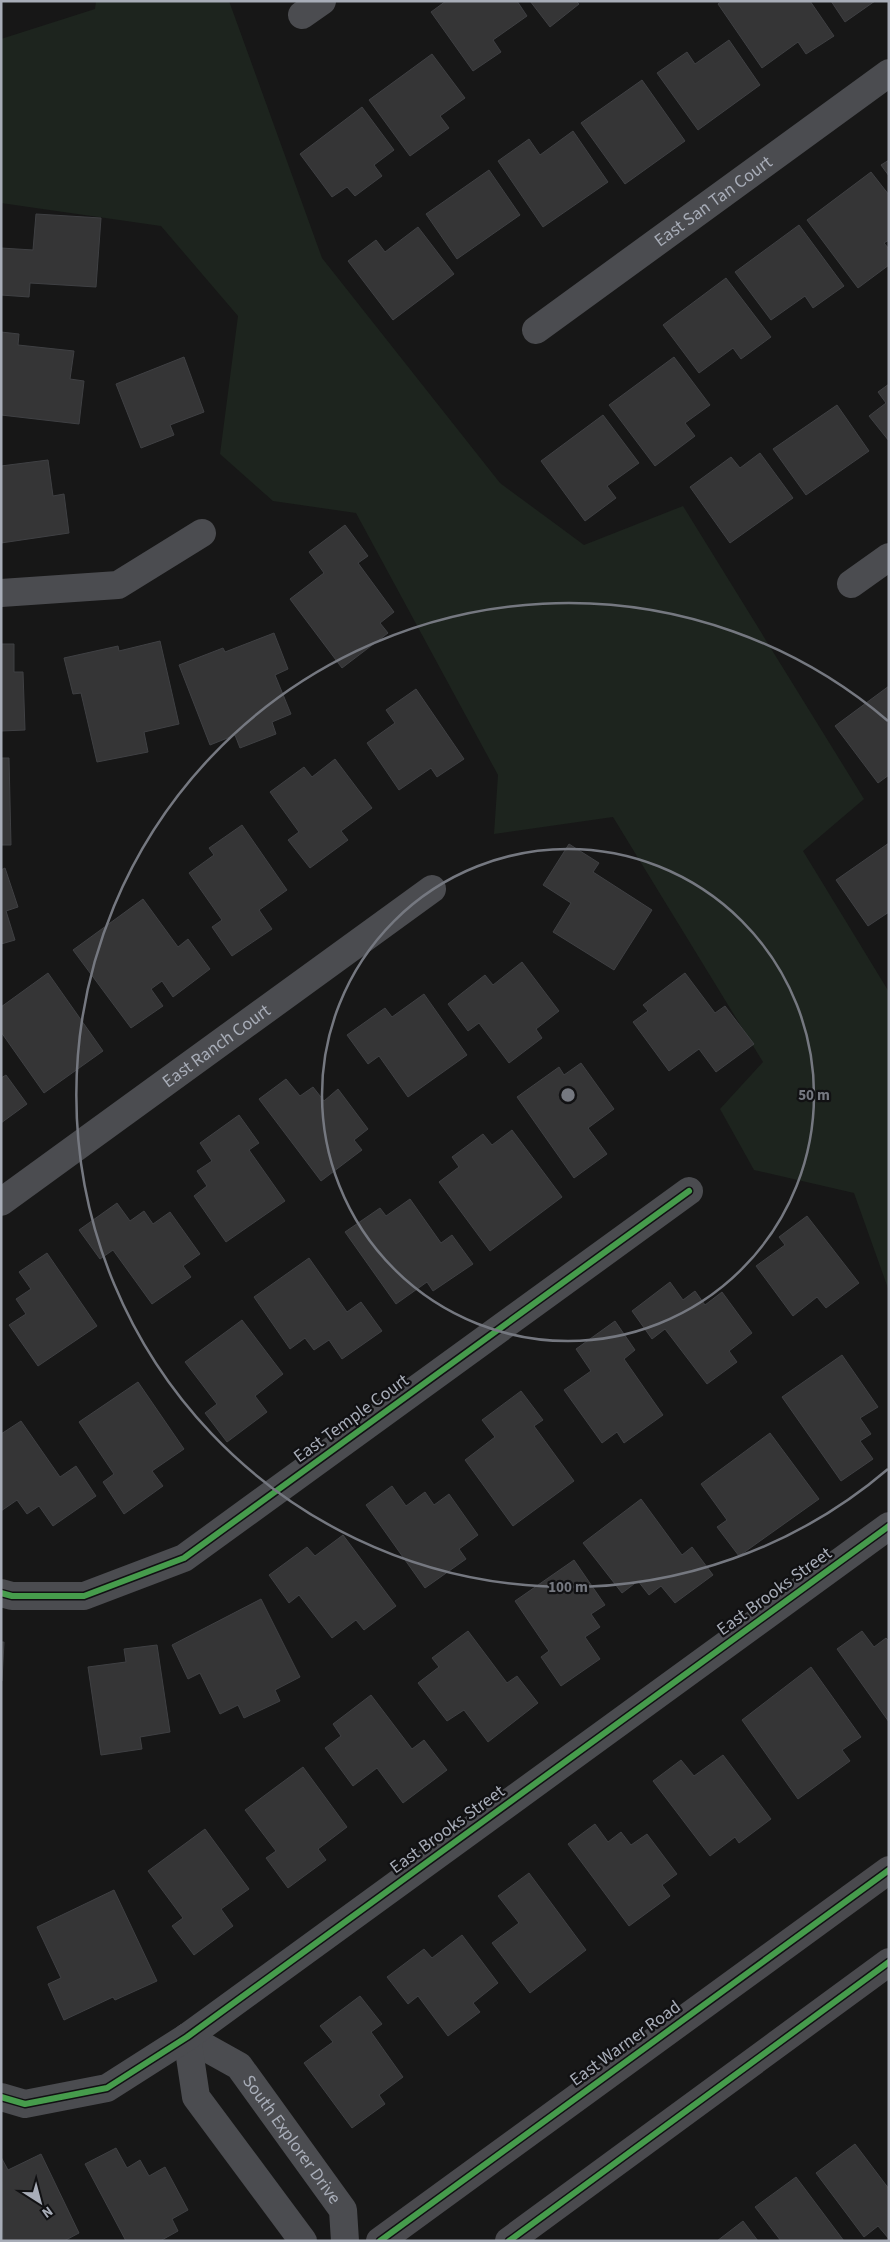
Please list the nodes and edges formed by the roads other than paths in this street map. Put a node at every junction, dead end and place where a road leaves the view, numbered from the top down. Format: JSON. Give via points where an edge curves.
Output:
{"nodes":[{"id":1,"x":889,"y":73,"type":"edge"},
{"id":2,"x":536,"y":330,"type":"dead end"},
{"id":3,"x":202,"y":533,"type":"dead end"},
{"id":4,"x":889,"y":557,"type":"edge"},
{"id":5,"x":851,"y":584,"type":"dead end"},
{"id":6,"x":1,"y":593,"type":"edge"},
{"id":7,"x":432,"y":889,"type":"dead end"},
{"id":8,"x":689,"y":1191,"type":"dead end"},
{"id":9,"x":1,"y":1202,"type":"edge"},
{"id":10,"x":889,"y":1526,"type":"edge"},
{"id":11,"x":1,"y":1593,"type":"edge"},
{"id":12,"x":889,"y":1870,"type":"edge"},
{"id":13,"x":889,"y":1962,"type":"edge"},
{"id":14,"x":187,"y":2038,"type":"junction"},
{"id":15,"x":1,"y":2097,"type":"edge"},
{"id":16,"x":303,"y":2241,"type":"edge"},
{"id":17,"x":345,"y":2241,"type":"edge"},
{"id":18,"x":380,"y":2241,"type":"edge"},
{"id":19,"x":509,"y":2241,"type":"edge"}],
"edges":[{"from":1,"to":2,"type":"street","name":"East San Tan Court"},
{"from":3,"to":6,"type":"street","via":[[118,585]]},
{"from":4,"to":5,"type":"street"},
{"from":7,"to":9,"type":"street","name":"East Ranch Court"},
{"from":8,"to":11,"type":"street","name":"East Temple Court","via":[[184,1558],[84,1596],[12,1596]]},
{"from":10,"to":14,"type":"street","name":"East Brooks Street"},
{"from":12,"to":18,"type":"main road","name":"East Warner Road"},
{"from":13,"to":19,"type":"main road"},
{"from":14,"to":15,"type":"street","name":"East Brooks Street","via":[[107,2088],[25,2104]]},
{"from":14,"to":16,"type":"street","via":[[196,2097]]},
{"from":14,"to":17,"type":"street","name":"South Explorer Drive","via":[[239,2066],[343,2210]]}]}
